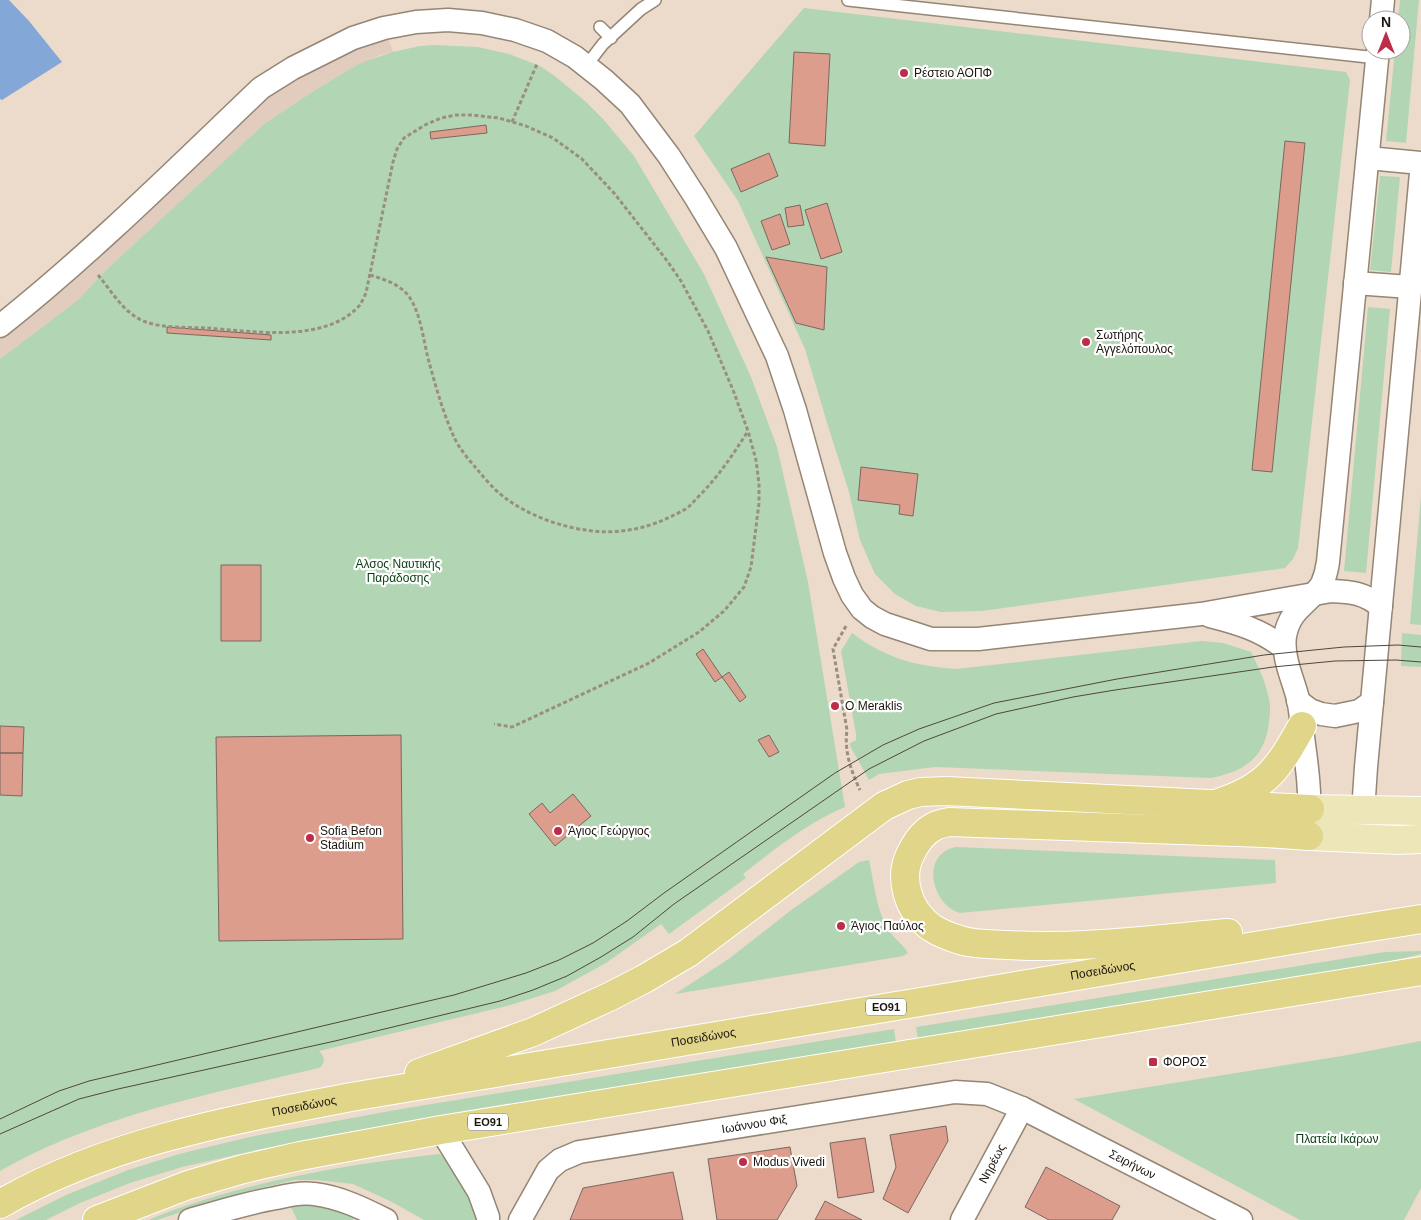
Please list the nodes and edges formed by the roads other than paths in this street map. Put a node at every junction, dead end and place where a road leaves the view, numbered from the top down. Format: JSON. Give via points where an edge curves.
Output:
{"nodes":[{"id":1,"x":655,"y":0,"type":"edge"},
{"id":2,"x":848,"y":0,"type":"edge"},
{"id":3,"x":600,"y":27,"type":"dead end"},
{"id":4,"x":611,"y":38,"type":"junction"},
{"id":5,"x":1361,"y":52,"type":"edge"},
{"id":6,"x":1377,"y":60,"type":"edge"},
{"id":7,"x":586,"y":66,"type":"junction"},
{"id":8,"x":1368,"y":158,"type":"junction"},
{"id":9,"x":1421,"y":163,"type":"edge"},
{"id":10,"x":1421,"y":173,"type":"edge"},
{"id":11,"x":1421,"y":177,"type":"edge"},
{"id":12,"x":1355,"y":283,"type":"junction"},
{"id":13,"x":1410,"y":287,"type":"junction"},
{"id":14,"x":0,"y":326,"type":"edge"},
{"id":15,"x":1314,"y":594,"type":"junction"},
{"id":16,"x":1381,"y":607,"type":"junction"},
{"id":17,"x":1202,"y":614,"type":"junction"},
{"id":18,"x":1284,"y":648,"type":"junction"},
{"id":19,"x":1372,"y":702,"type":"junction"},
{"id":20,"x":1300,"y":714,"type":"junction"},
{"id":21,"x":1215,"y":804,"type":"junction"},
{"id":22,"x":1310,"y":809,"type":"junction"},
{"id":23,"x":1363,"y":810,"type":"junction"},
{"id":24,"x":1421,"y":812,"type":"edge"},
{"id":25,"x":1309,"y":836,"type":"junction"},
{"id":26,"x":1361,"y":839,"type":"junction"},
{"id":27,"x":1421,"y":839,"type":"edge"},
{"id":28,"x":1421,"y":918,"type":"edge"},
{"id":29,"x":1421,"y":970,"type":"edge"},
{"id":30,"x":351,"y":1097,"type":"junction"},
{"id":31,"x":1022,"y":1108,"type":"junction"},
{"id":32,"x":441,"y":1130,"type":"junction"},
{"id":33,"x":0,"y":1204,"type":"edge"},
{"id":34,"x":377,"y":1215,"type":"edge"},
{"id":35,"x":97,"y":1220,"type":"edge"},
{"id":36,"x":190,"y":1220,"type":"edge"},
{"id":37,"x":488,"y":1220,"type":"edge"},
{"id":38,"x":520,"y":1220,"type":"edge"},
{"id":39,"x":962,"y":1220,"type":"edge"},
{"id":40,"x":1241,"y":1220,"type":"edge"}],
"edges":[{"from":1,"to":4,"type":"lane","via":[[640,9]]},
{"from":2,"to":5,"type":"lane"},
{"from":3,"to":4,"type":"lane"},
{"from":4,"to":7,"type":"lane"},
{"from":6,"to":8,"type":"street"},
{"from":7,"to":14,"type":"street","via":[[547,41],[482,23],[416,22],[353,38],[261,88],[87,252]]},
{"from":7,"to":17,"type":"street","via":[[630,104],[669,156],[726,248],[777,356],[838,561],[852,595],[862,609],[900,630],[931,639],[949,640]]},
{"from":8,"to":9,"type":"street"},
{"from":8,"to":12,"type":"street"},
{"from":10,"to":11,"type":"street"},
{"from":11,"to":13,"type":"street"},
{"from":12,"to":13,"type":"street"},
{"from":12,"to":15,"type":"street","via":[[1328,562],[1324,578]]},
{"from":13,"to":16,"type":"street"},
{"from":15,"to":16,"type":"street","via":[[1345,591],[1361,594]]},
{"from":15,"to":17,"type":"street"},
{"from":15,"to":18,"type":"street","via":[[1288,624]]},
{"from":16,"to":19,"type":"street"},
{"from":17,"to":18,"type":"street","via":[[1257,631]]},
{"from":18,"to":20,"type":"street"},
{"from":19,"to":20,"type":"street","via":[[1359,711],[1335,716],[1310,710]]},
{"from":19,"to":23,"type":"street"},
{"from":20,"to":21,"type":"highway","via":[[1276,768],[1264,781],[1252,790]]},
{"from":20,"to":22,"type":"street"},
{"from":21,"to":22,"type":"highway"},
{"from":21,"to":30,"type":"highway","via":[[946,791],[908,795],[884,806],[688,952],[644,979],[533,1032]]},
{"from":22,"to":23,"type":"main road"},
{"from":22,"to":25,"type":"street"},
{"from":23,"to":24,"type":"main road"},
{"from":23,"to":26,"type":"street"},
{"from":25,"to":26,"type":"main road"},
{"from":25,"to":28,"type":"highway","via":[[949,822],[935,826],[916,842],[904,878],[910,901],[932,928],[961,940],[979,943],[1079,945]]},
{"from":26,"to":27,"type":"main road"},
{"from":28,"to":30,"type":"highway","name":"Ποσειδώνος","number":"ΕΟ91"},
{"from":29,"to":32,"type":"highway","number":"ΕΟ91"},
{"from":30,"to":33,"type":"highway","name":"Ποσειδώνος","number":"ΕΟ91","via":[[212,1124],[154,1141],[88,1162]]},
{"from":31,"to":38,"type":"street","name":"Ιωάννου Φιξ","via":[[987,1094],[955,1092],[579,1152],[560,1160],[548,1170]]},
{"from":31,"to":39,"type":"street","name":"Νηρέως"},
{"from":31,"to":40,"type":"street","name":"Σειρήνων"},
{"from":32,"to":35,"type":"highway","number":"ΕΟ91","via":[[243,1168]]},
{"from":32,"to":37,"type":"street","via":[[479,1192]]},
{"from":34,"to":36,"type":"street","via":[[338,1199],[314,1194],[262,1200]]}]}
